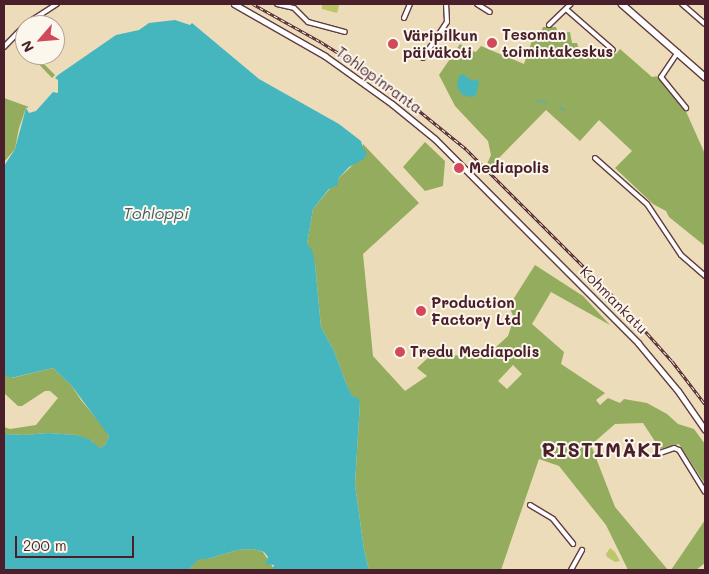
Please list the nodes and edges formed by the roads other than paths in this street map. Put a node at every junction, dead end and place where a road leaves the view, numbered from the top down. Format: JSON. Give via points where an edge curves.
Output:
{"nodes":[{"id":1,"x":57,"y":4,"type":"edge"},
{"id":2,"x":234,"y":4,"type":"edge"},
{"id":3,"x":278,"y":4,"type":"edge"},
{"id":4,"x":410,"y":4,"type":"edge"},
{"id":5,"x":446,"y":4,"type":"edge"},
{"id":6,"x":477,"y":4,"type":"edge"},
{"id":7,"x":571,"y":4,"type":"edge"},
{"id":8,"x":622,"y":4,"type":"edge"},
{"id":9,"x":682,"y":4,"type":"edge"},
{"id":10,"x":566,"y":9,"type":"junction"},
{"id":11,"x":490,"y":12,"type":"dead end"},
{"id":12,"x":404,"y":18,"type":"dead end"},
{"id":13,"x":705,"y":24,"type":"edge"},
{"id":14,"x":550,"y":26,"type":"dead end"},
{"id":15,"x":344,"y":32,"type":"dead end"},
{"id":16,"x":4,"y":47,"type":"edge"},
{"id":17,"x":613,"y":50,"type":"dead end"},
{"id":18,"x":678,"y":52,"type":"junction"},
{"id":19,"x":423,"y":58,"type":"dead end"},
{"id":20,"x":705,"y":77,"type":"edge"},
{"id":21,"x":686,"y":108,"type":"dead end"},
{"id":22,"x":595,"y":158,"type":"dead end"},
{"id":23,"x":494,"y":197,"type":"joint"},
{"id":24,"x":705,"y":276,"type":"edge"},
{"id":25,"x":705,"y":430,"type":"edge"},
{"id":26,"x":657,"y":454,"type":"dead end"},
{"id":27,"x":705,"y":492,"type":"edge"},
{"id":28,"x":530,"y":505,"type":"dead end"},
{"id":29,"x":573,"y":544,"type":"dead end"},
{"id":30,"x":582,"y":550,"type":"dead end"},
{"id":31,"x":571,"y":570,"type":"edge"}],
"edges":[{"from":1,"to":16,"type":"street","via":[[26,24]]},
{"from":2,"to":23,"type":"street","name":"Tohlopinranta","via":[[316,50],[392,104],[442,146]]},
{"from":3,"to":15,"type":"street","via":[[294,8],[308,22]]},
{"from":4,"to":12,"type":"street"},
{"from":5,"to":19,"type":"street","via":[[447,22]]},
{"from":6,"to":11,"type":"street"},
{"from":7,"to":10,"type":"street"},
{"from":8,"to":18,"type":"main road"},
{"from":9,"to":13,"type":"street"},
{"from":10,"to":14,"type":"street"},
{"from":10,"to":17,"type":"street"},
{"from":18,"to":20,"type":"main road"},
{"from":18,"to":21,"type":"street","via":[[661,75]]},
{"from":22,"to":24,"type":"street","via":[[647,204],[681,255]]},
{"from":23,"to":25,"type":"street","name":"Kohmankatu","via":[[638,343]]},
{"from":26,"to":27,"type":"street","via":[[674,448],[679,450]]},
{"from":28,"to":29,"type":"street","via":[[552,519]]},
{"from":30,"to":31,"type":"street"}]}
